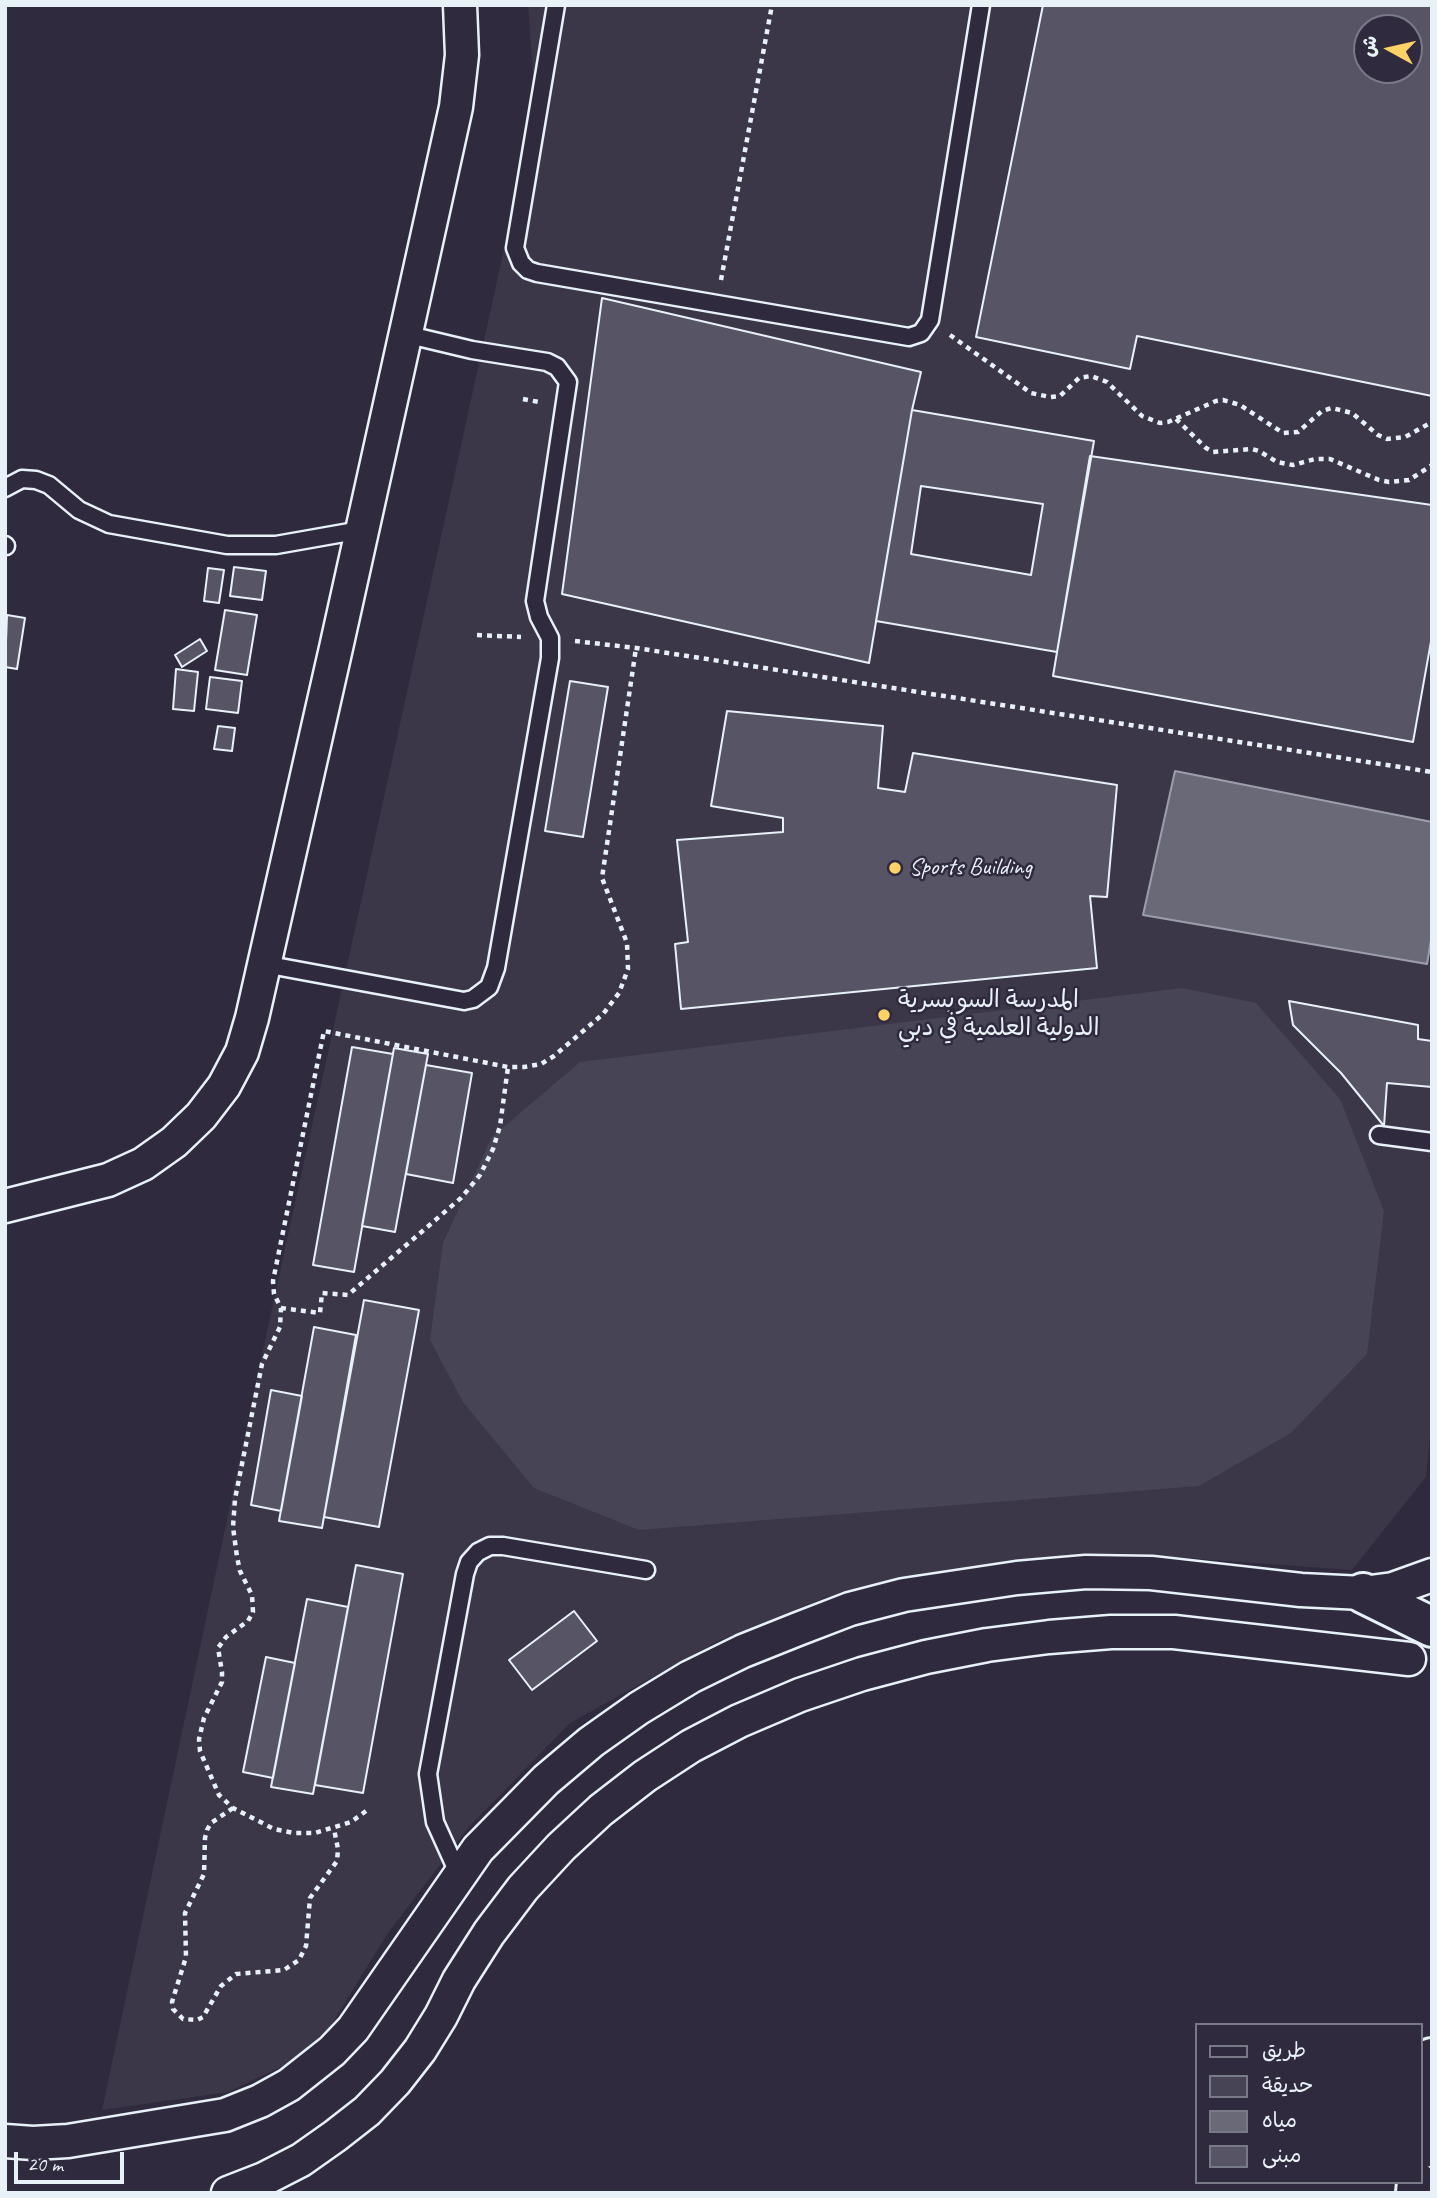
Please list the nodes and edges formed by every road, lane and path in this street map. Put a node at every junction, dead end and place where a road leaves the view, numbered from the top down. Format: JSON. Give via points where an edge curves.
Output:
{"nodes":[{"id":1,"x":460,"y":5,"type":"edge"},
{"id":2,"x":556,"y":5,"type":"edge"},
{"id":3,"x":772,"y":5,"type":"edge"},
{"id":4,"x":981,"y":5,"type":"edge"},
{"id":5,"x":717,"y":304,"type":"junction"},
{"id":6,"x":930,"y":320,"type":"junction"},
{"id":7,"x":405,"y":334,"type":"junction"},
{"id":8,"x":1176,"y":419,"type":"junction"},
{"id":9,"x":1432,"y":422,"type":"edge"},
{"id":10,"x":1432,"y":465,"type":"edge"},
{"id":11,"x":5,"y":488,"type":"edge"},
{"id":12,"x":361,"y":530,"type":"junction"},
{"id":13,"x":1432,"y":772,"type":"edge"},
{"id":14,"x":264,"y":964,"type":"junction"},
{"id":15,"x":508,"y":1067,"type":"junction"},
{"id":16,"x":1378,"y":1135,"type":"dead end"},
{"id":17,"x":1432,"y":1142,"type":"edge"},
{"id":18,"x":5,"y":1206,"type":"edge"},
{"id":19,"x":281,"y":1308,"type":"junction"},
{"id":20,"x":646,"y":1570,"type":"dead end"},
{"id":21,"x":1432,"y":1575,"type":"edge"},
{"id":22,"x":1363,"y":1593,"type":"junction"},
{"id":23,"x":1432,"y":1628,"type":"edge"},
{"id":24,"x":1409,"y":1659,"type":"dead end"},
{"id":25,"x":233,"y":1808,"type":"junction"},
{"id":26,"x":366,"y":1811,"type":"dead end"},
{"id":27,"x":334,"y":1829,"type":"junction"},
{"id":28,"x":459,"y":1875,"type":"junction"},
{"id":29,"x":1432,"y":2058,"type":"edge"},
{"id":30,"x":1423,"y":2132,"type":"edge"},
{"id":31,"x":5,"y":2141,"type":"edge"},
{"id":32,"x":228,"y":2193,"type":"edge"}],
"edges":[{"from":1,"to":7,"type":"street","via":[[462,55],[456,107]]},
{"from":2,"to":5,"type":"lane","via":[[516,256],[537,273]]},
{"from":3,"to":5,"type":"path"},
{"from":4,"to":6,"type":"lane"},
{"from":5,"to":6,"type":"lane","via":[[909,337],[921,333]]},
{"from":6,"to":8,"type":"path","via":[[1031,393],[1060,397],[1079,378],[1091,376],[1108,382],[1151,421]]},
{"from":7,"to":12,"type":"street"},
{"from":7,"to":14,"type":"lane","via":[[547,362],[568,382],[535,601],[550,638],[550,658],[496,968],[489,987],[464,1001]]},
{"from":8,"to":9,"type":"path","via":[[1223,400],[1240,405],[1283,433],[1298,432],[1332,408],[1352,413],[1387,439],[1405,437]]},
{"from":8,"to":10,"type":"path","via":[[1213,452],[1252,449],[1293,465],[1330,458],[1389,482],[1409,480]]},
{"from":11,"to":12,"type":"lane","via":[[22,479],[36,480],[109,524],[227,545],[276,545]]},
{"from":12,"to":14,"type":"street"},
{"from":13,"to":15,"type":"path","via":[[636,648],[602,878],[627,943],[628,969],[619,993],[603,1013],[554,1056],[541,1064]]},
{"from":14,"to":18,"type":"street","via":[[243,1052],[201,1116],[174,1142],[143,1164],[108,1180]]},
{"from":15,"to":19,"type":"path","via":[[493,1149],[461,1198],[348,1295],[322,1293],[320,1312]]},
{"from":15,"to":19,"type":"path","via":[[324,1031],[273,1281]]},
{"from":16,"to":17,"type":"lane"},
{"from":19,"to":25,"type":"path","via":[[280,1327],[262,1364],[233,1514],[237,1557],[252,1595],[253,1612],[218,1648],[222,1682],[200,1729],[200,1751],[211,1781]]},
{"from":20,"to":28,"type":"lane","via":[[503,1546],[490,1546],[469,1562],[428,1774],[435,1822]]},
{"from":21,"to":22,"type":"street","via":[[1393,1589]]},
{"from":22,"to":23,"type":"street"},
{"from":22,"to":28,"type":"street","via":[[1151,1573],[1086,1572],[904,1595],[850,1609],[743,1651],[639,1708],[546,1780],[478,1849]]},
{"from":24,"to":32,"type":"street","via":[[1174,1632],[1049,1637],[926,1657],[800,1695],[739,1721],[645,1776],[561,1847],[489,1933],[420,2050],[367,2111],[301,2160]]},
{"from":25,"to":27,"type":"path","via":[[274,1829],[294,1833]]},
{"from":25,"to":27,"type":"path","via":[[207,1830],[204,1874],[185,1913],[186,1956],[172,2002],[183,2019],[203,2017],[221,1986],[236,1974],[284,1970],[299,1960],[306,1945],[310,1898],[337,1861]]},
{"from":26,"to":27,"type":"path"},
{"from":28,"to":31,"type":"street","via":[[354,2029],[308,2071],[270,2096],[225,2115],[68,2141]]},
{"from":29,"to":30,"type":"street"}]}
